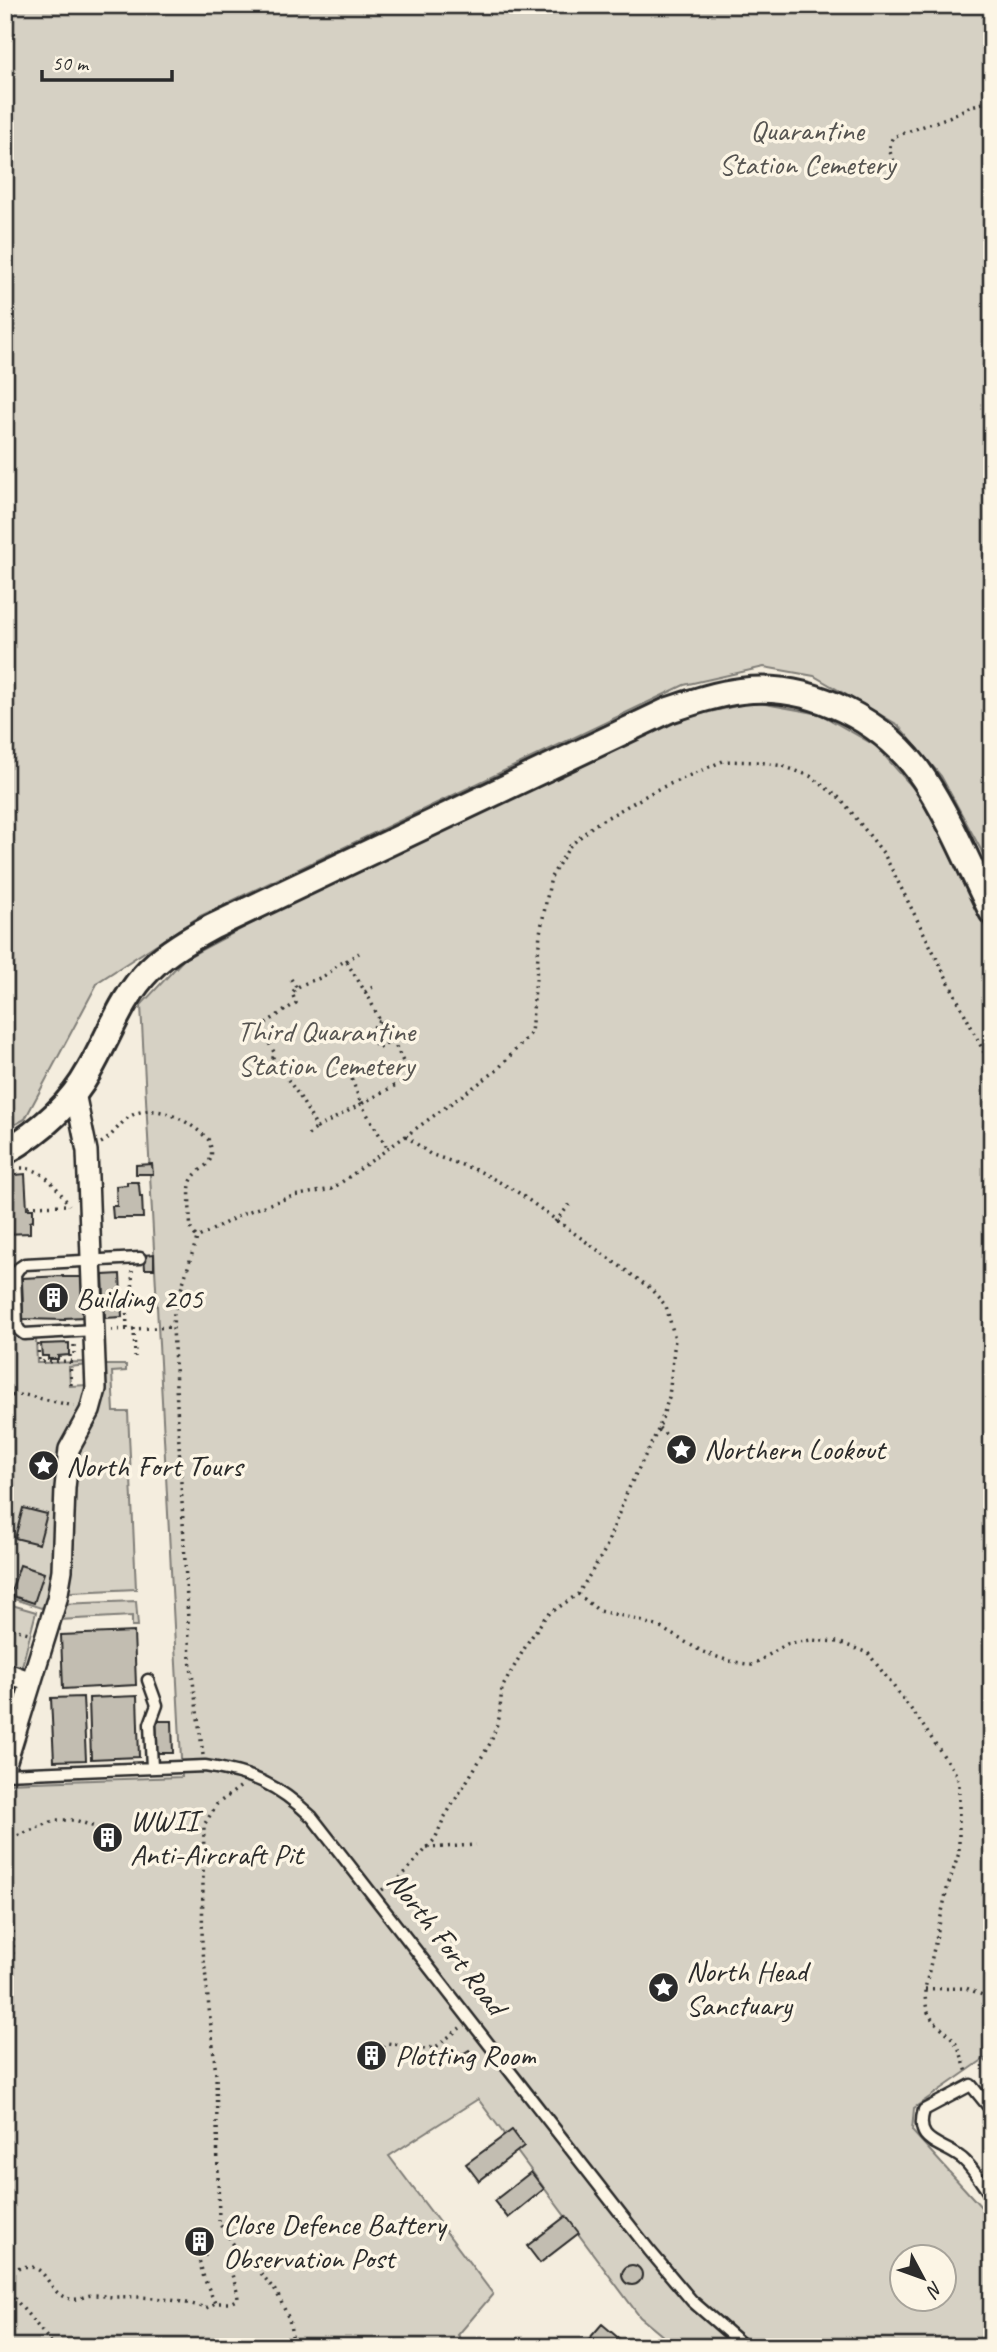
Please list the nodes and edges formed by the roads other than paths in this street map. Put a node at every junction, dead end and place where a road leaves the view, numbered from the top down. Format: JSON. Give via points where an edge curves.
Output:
{"nodes":[{"id":1,"x":992,"y":912,"type":"edge"},
{"id":2,"x":75,"y":1094,"type":"junction"},
{"id":3,"x":10,"y":1161,"type":"edge"},
{"id":4,"x":136,"y":1259,"type":"road end"},
{"id":5,"x":92,"y":1261,"type":"junction"},
{"id":6,"x":95,"y":1330,"type":"junction"},
{"id":7,"x":5,"y":1676,"type":"edge"},
{"id":8,"x":148,"y":1680,"type":"dead end"},
{"id":9,"x":31,"y":1682,"type":"junction"},
{"id":10,"x":5,"y":1767,"type":"edge"},
{"id":11,"x":152,"y":1768,"type":"junction"},
{"id":12,"x":5,"y":1774,"type":"edge"},
{"id":13,"x":992,"y":2111,"type":"edge"},
{"id":14,"x":992,"y":2197,"type":"edge"},
{"id":15,"x":745,"y":2347,"type":"edge"}],
"edges":[{"from":1,"to":2,"type":"street","via":[[923,777],[888,737],[840,707],[794,692],[743,690],[710,696],[669,710],[178,946],[134,988]]},
{"from":2,"to":3,"type":"street"},
{"from":2,"to":5,"type":"street","via":[[87,1151]]},
{"from":4,"to":5,"type":"lane"},
{"from":5,"to":6,"type":"street"},
{"from":5,"to":6,"type":"lane","via":[[19,1268],[15,1274],[17,1326],[24,1334]]},
{"from":6,"to":9,"type":"street","via":[[96,1389],[90,1411],[69,1449],[62,1570]]},
{"from":7,"to":9,"type":"street"},
{"from":8,"to":11,"type":"lane","via":[[157,1705],[150,1724]]},
{"from":9,"to":10,"type":"street"},
{"from":11,"to":12,"type":"lane","name":"North Fort Road"},
{"from":11,"to":15,"type":"lane","name":"North Fort Road","via":[[205,1766],[253,1777],[291,1797],[312,1817],[649,2250],[692,2301]]},
{"from":13,"to":14,"type":"lane","via":[[971,2085],[924,2110],[920,2122],[935,2145],[961,2157]]}]}
